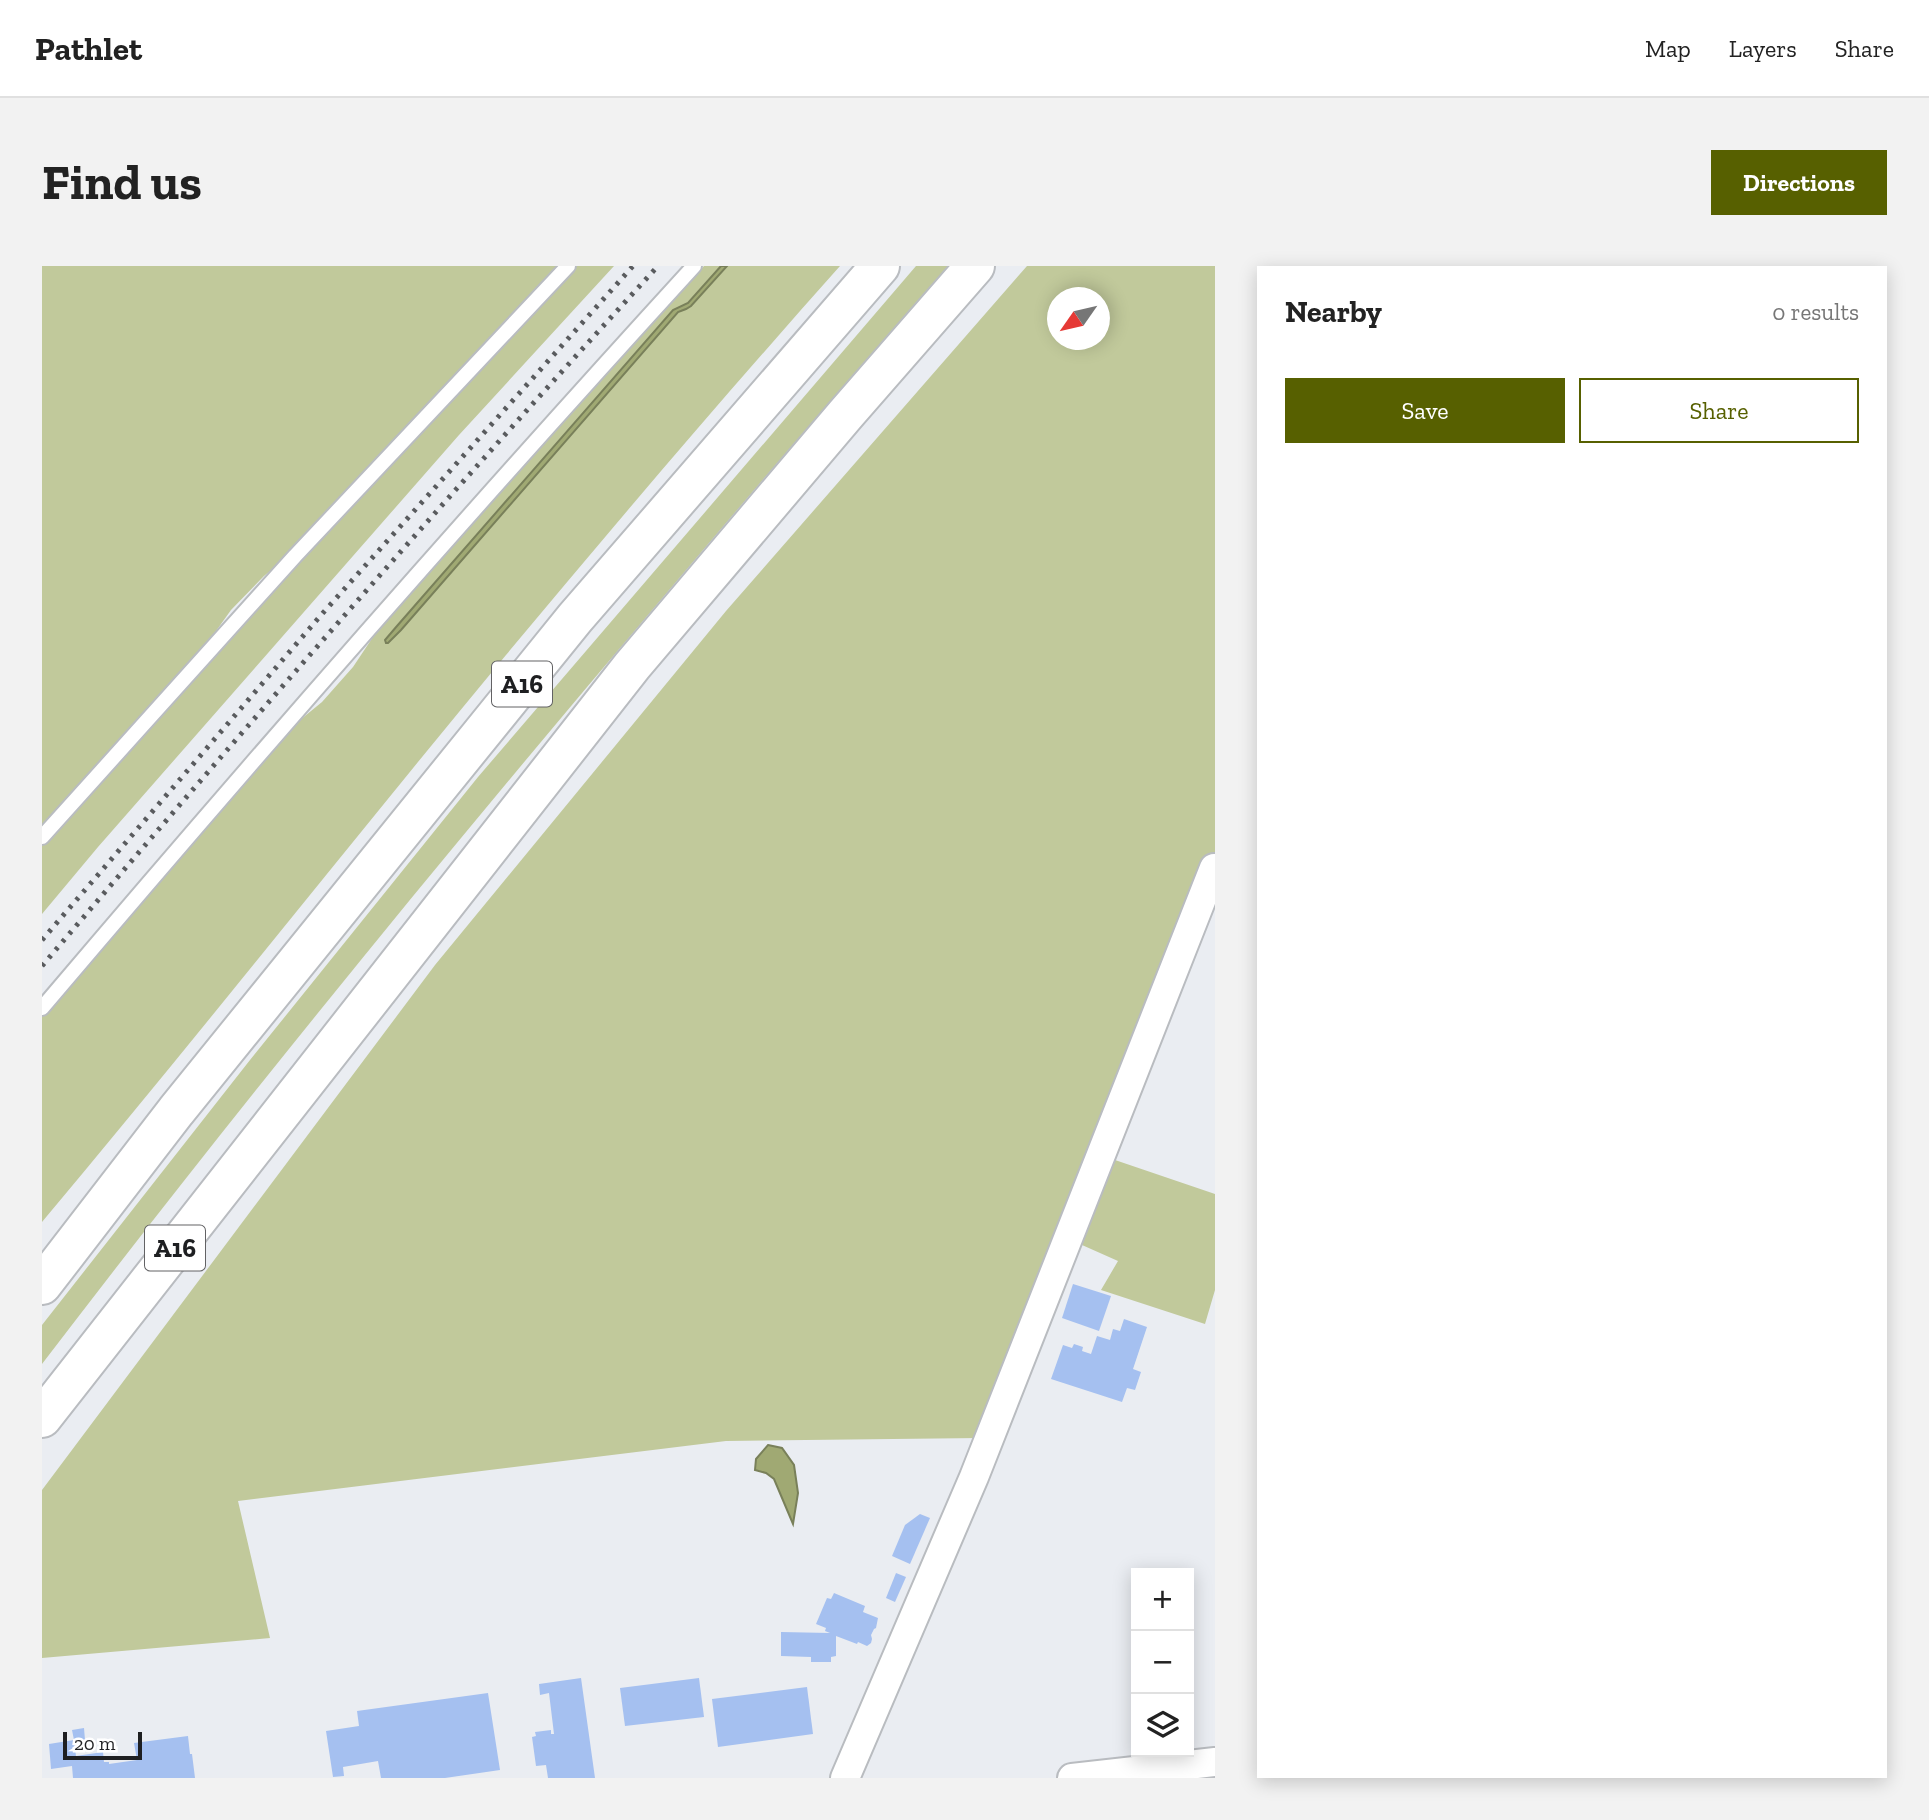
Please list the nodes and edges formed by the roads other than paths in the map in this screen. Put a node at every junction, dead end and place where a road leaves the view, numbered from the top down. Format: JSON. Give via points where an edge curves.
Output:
{"nodes":[{"id":1,"x":568,"y":266,"type":"edge"},
{"id":2,"x":694,"y":266,"type":"edge"},
{"id":3,"x":880,"y":266,"type":"edge"},
{"id":4,"x":975,"y":266,"type":"edge"},
{"id":5,"x":42,"y":837,"type":"edge"},
{"id":6,"x":1214,"y":868,"type":"edge"},
{"id":7,"x":42,"y":1008,"type":"edge"},
{"id":8,"x":42,"y":1285,"type":"edge"},
{"id":9,"x":42,"y":1418,"type":"edge"},
{"id":10,"x":1215,"y":1762,"type":"edge"},
{"id":11,"x":845,"y":1778,"type":"edge"},
{"id":12,"x":1072,"y":1778,"type":"edge"}],
"edges":[{"from":1,"to":5,"type":"lane","via":[[295,556]]},
{"from":2,"to":7,"type":"lane","via":[[427,562]]},
{"from":3,"to":8,"type":"highway","number":"A16","via":[[575,618],[176,1111]]},
{"from":4,"to":9,"type":"highway","number":"A16","via":[[632,666]]},
{"from":6,"to":11,"type":"street","via":[[974,1477]]},
{"from":10,"to":12,"type":"street"}]}
